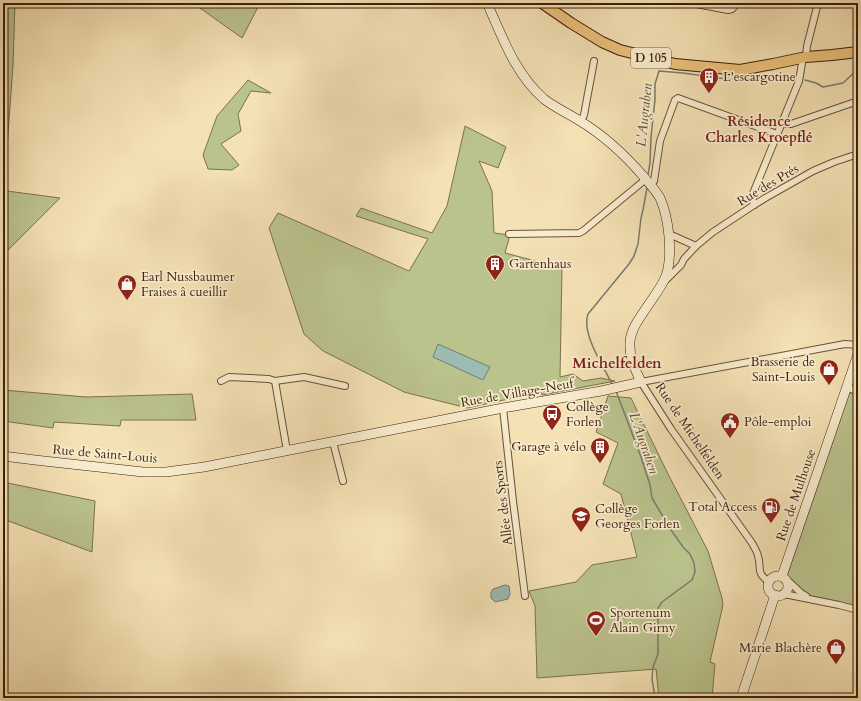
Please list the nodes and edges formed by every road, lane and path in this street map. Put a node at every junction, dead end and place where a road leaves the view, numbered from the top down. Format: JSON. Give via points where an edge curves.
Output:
{"nodes":[{"id":1,"x":487,"y":3,"type":"edge"},
{"id":2,"x":542,"y":3,"type":"edge"},
{"id":3,"x":691,"y":3,"type":"edge"},
{"id":4,"x":734,"y":3,"type":"edge"},
{"id":5,"x":818,"y":3,"type":"edge"},
{"id":6,"x":858,"y":52,"type":"edge"},
{"id":7,"x":804,"y":60,"type":"junction"},
{"id":8,"x":594,"y":61,"type":"dead end"},
{"id":9,"x":858,"y":101,"type":"edge"},
{"id":10,"x":581,"y":121,"type":"junction"},
{"id":11,"x":781,"y":123,"type":"junction"},
{"id":12,"x":777,"y":134,"type":"junction"},
{"id":13,"x":858,"y":154,"type":"edge"},
{"id":14,"x":648,"y":182,"type":"junction"},
{"id":15,"x":754,"y":205,"type":"junction"},
{"id":16,"x":509,"y":234,"type":"dead end"},
{"id":17,"x":669,"y":234,"type":"junction"},
{"id":18,"x":696,"y":246,"type":"junction"},
{"id":19,"x":681,"y":265,"type":"junction"},
{"id":20,"x":668,"y":268,"type":"junction"},
{"id":21,"x":663,"y":282,"type":"junction"},
{"id":22,"x":858,"y":345,"type":"edge"},
{"id":23,"x":858,"y":354,"type":"edge"},
{"id":24,"x":221,"y":380,"type":"dead end"},
{"id":25,"x":275,"y":381,"type":"junction"},
{"id":26,"x":641,"y":382,"type":"junction"},
{"id":27,"x":345,"y":386,"type":"dead end"},
{"id":28,"x":847,"y":387,"type":"junction"},
{"id":29,"x":858,"y":392,"type":"edge"},
{"id":30,"x":503,"y":408,"type":"junction"},
{"id":31,"x":333,"y":442,"type":"junction"},
{"id":32,"x":287,"y":452,"type":"junction"},
{"id":33,"x":3,"y":456,"type":"edge"},
{"id":34,"x":204,"y":467,"type":"joint"},
{"id":35,"x":342,"y":481,"type":"dead end"},
{"id":36,"x":784,"y":578,"type":"junction"},
{"id":37,"x":769,"y":582,"type":"junction"},
{"id":38,"x":780,"y":595,"type":"junction"},
{"id":39,"x":525,"y":596,"type":"dead end"},
{"id":40,"x":813,"y":600,"type":"junction"},
{"id":41,"x":858,"y":610,"type":"edge"},
{"id":42,"x":741,"y":698,"type":"edge"}],
"edges":[{"from":1,"to":10,"type":"street","name":"Rue de Michelfelden","via":[[511,54],[530,85],[545,100]]},
{"from":2,"to":7,"type":"main road","number":"D 105","via":[[602,42],[620,50],[675,64],[740,70]]},
{"from":3,"to":4,"type":"street","via":[[728,10],[734,7]]},
{"from":5,"to":7,"type":"street"},
{"from":6,"to":7,"type":"main road","number":"D 105"},
{"from":7,"to":11,"type":"street","via":[[799,81]]},
{"from":8,"to":10,"type":"street"},
{"from":9,"to":11,"type":"street","via":[[790,124]]},
{"from":10,"to":14,"type":"street","name":"Rue de Michelfelden","via":[[611,143]]},
{"from":11,"to":12,"type":"street"},
{"from":12,"to":14,"type":"street","via":[[678,98],[660,141],[654,181]]},
{"from":12,"to":15,"type":"street","via":[[762,179],[752,196]]},
{"from":13,"to":15,"type":"street","name":"Rue des Prés","via":[[813,171]]},
{"from":14,"to":16,"type":"street","via":[[579,233]]},
{"from":14,"to":17,"type":"street","name":"Rue de Michelfelden","via":[[660,198]]},
{"from":15,"to":18,"type":"street","name":"Rue des Prés"},
{"from":17,"to":18,"type":"street"},
{"from":17,"to":20,"type":"street","name":"Rue de Michelfelden"},
{"from":18,"to":19,"type":"street","name":"Rue des Prés"},
{"from":19,"to":20,"type":"street"},
{"from":19,"to":21,"type":"street","name":"Rue des Prés"},
{"from":20,"to":21,"type":"street","name":"Rue de Michelfelden"},
{"from":21,"to":26,"type":"street","name":"Rue de Michelfelden","via":[[631,336],[630,354]]},
{"from":22,"to":26,"type":"street","name":"Rue de Village-Neuf","via":[[845,344]]},
{"from":23,"to":28,"type":"street","name":"Rue de Mulhouse"},
{"from":24,"to":25,"type":"street","via":[[229,377]]},
{"from":25,"to":27,"type":"street","via":[[304,377]]},
{"from":25,"to":32,"type":"street"},
{"from":26,"to":30,"type":"street","name":"Rue de Village-Neuf"},
{"from":26,"to":37,"type":"street","name":"Rue de Michelfelden","via":[[752,543],[758,557],[759,570]]},
{"from":28,"to":29,"type":"street"},
{"from":28,"to":36,"type":"street","name":"Rue de Mulhouse"},
{"from":30,"to":31,"type":"street","name":"Rue de Village-Neuf"},
{"from":30,"to":39,"type":"street","name":"Allée des Sports"},
{"from":31,"to":32,"type":"street","name":"Rue de Village-Neuf"},
{"from":31,"to":35,"type":"street"},
{"from":32,"to":34,"type":"street","name":"Rue de Village-Neuf"},
{"from":33,"to":34,"type":"street","name":"Rue de Saint-Louis","via":[[143,472]]},
{"from":36,"to":37,"type":"street","via":[[775,576]]},
{"from":36,"to":38,"type":"street","via":[[788,586],[786,592]]},
{"from":36,"to":40,"type":"street"},
{"from":37,"to":38,"type":"street","via":[[771,593]]},
{"from":38,"to":40,"type":"street"},
{"from":38,"to":42,"type":"street"},
{"from":40,"to":41,"type":"street"}]}
